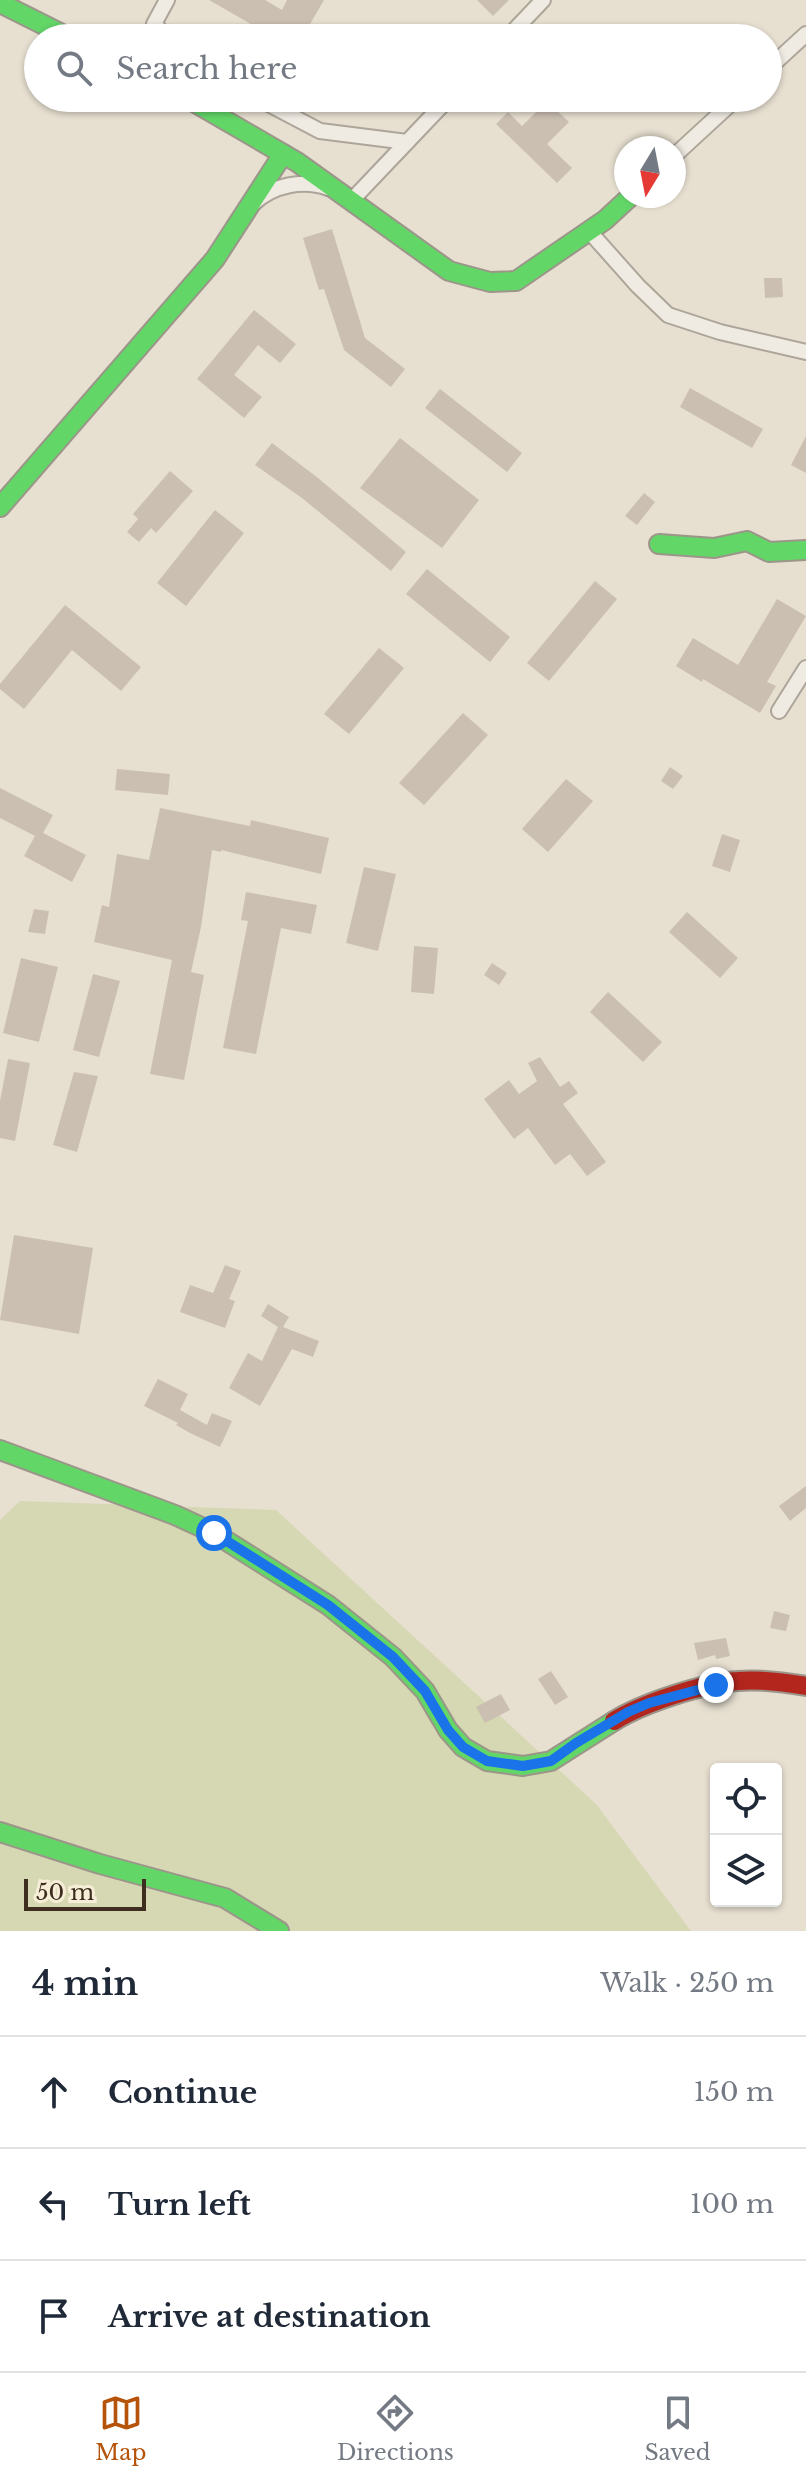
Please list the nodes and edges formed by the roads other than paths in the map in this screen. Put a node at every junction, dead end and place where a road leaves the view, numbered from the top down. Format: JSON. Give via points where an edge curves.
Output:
{"nodes":[{"id":1,"x":167,"y":0,"type":"edge"},
{"id":2,"x":543,"y":0,"type":"edge"},
{"id":3,"x":0,"y":3,"type":"edge"},
{"id":4,"x":42,"y":24,"type":"edge"},
{"id":5,"x":154,"y":24,"type":"edge"},
{"id":6,"x":520,"y":24,"type":"edge"},
{"id":7,"x":806,"y":34,"type":"edge"},
{"id":8,"x":782,"y":56,"type":"edge"},
{"id":9,"x":211,"y":112,"type":"edge"},
{"id":10,"x":284,"y":112,"type":"edge"},
{"id":11,"x":436,"y":112,"type":"edge"},
{"id":12,"x":722,"y":112,"type":"edge"},
{"id":13,"x":407,"y":142,"type":"junction"},
{"id":14,"x":686,"y":145,"type":"edge"},
{"id":15,"x":283,"y":154,"type":"junction"},
{"id":16,"x":345,"y":196,"type":"junction"},
{"id":17,"x":618,"y":208,"type":"edge"},
{"id":18,"x":244,"y":214,"type":"junction"},
{"id":19,"x":589,"y":231,"type":"junction"},
{"id":20,"x":806,"y":352,"type":"edge"},
{"id":21,"x":0,"y":507,"type":"edge"},
{"id":22,"x":659,"y":544,"type":"dead end"},
{"id":23,"x":806,"y":550,"type":"edge"},
{"id":24,"x":806,"y":668,"type":"edge"},
{"id":25,"x":779,"y":711,"type":"dead end"},
{"id":26,"x":0,"y":1450,"type":"edge"},
{"id":27,"x":806,"y":1686,"type":"edge"},
{"id":28,"x":0,"y":1832,"type":"edge"},
{"id":29,"x":279,"y":1931,"type":"edge"}],
"edges":[{"from":1,"to":5,"type":"street"},
{"from":2,"to":6,"type":"street"},
{"from":3,"to":4,"type":"street"},
{"from":7,"to":8,"type":"street"},
{"from":9,"to":15,"type":"street"},
{"from":10,"to":13,"type":"street","via":[[320,131]]},
{"from":11,"to":13,"type":"street"},
{"from":12,"to":14,"type":"street"},
{"from":13,"to":16,"type":"street"},
{"from":15,"to":16,"type":"street"},
{"from":15,"to":18,"type":"street"},
{"from":16,"to":18,"type":"street","via":[[319,185],[298,184],[277,188]]},
{"from":16,"to":19,"type":"street","via":[[449,271],[490,282],[516,281]]},
{"from":17,"to":19,"type":"street"},
{"from":18,"to":21,"type":"street","via":[[215,259]]},
{"from":19,"to":20,"type":"street","via":[[668,315]]},
{"from":22,"to":23,"type":"street","via":[[714,548],[747,541],[769,552]]},
{"from":24,"to":25,"type":"street"},
{"from":26,"to":27,"type":"street","via":[[214,1533],[328,1605],[393,1657],[425,1691],[463,1747],[487,1761],[523,1766],[551,1761],[628,1712],[716,1685],[780,1681]]},
{"from":28,"to":29,"type":"street","via":[[225,1898]]}]}
